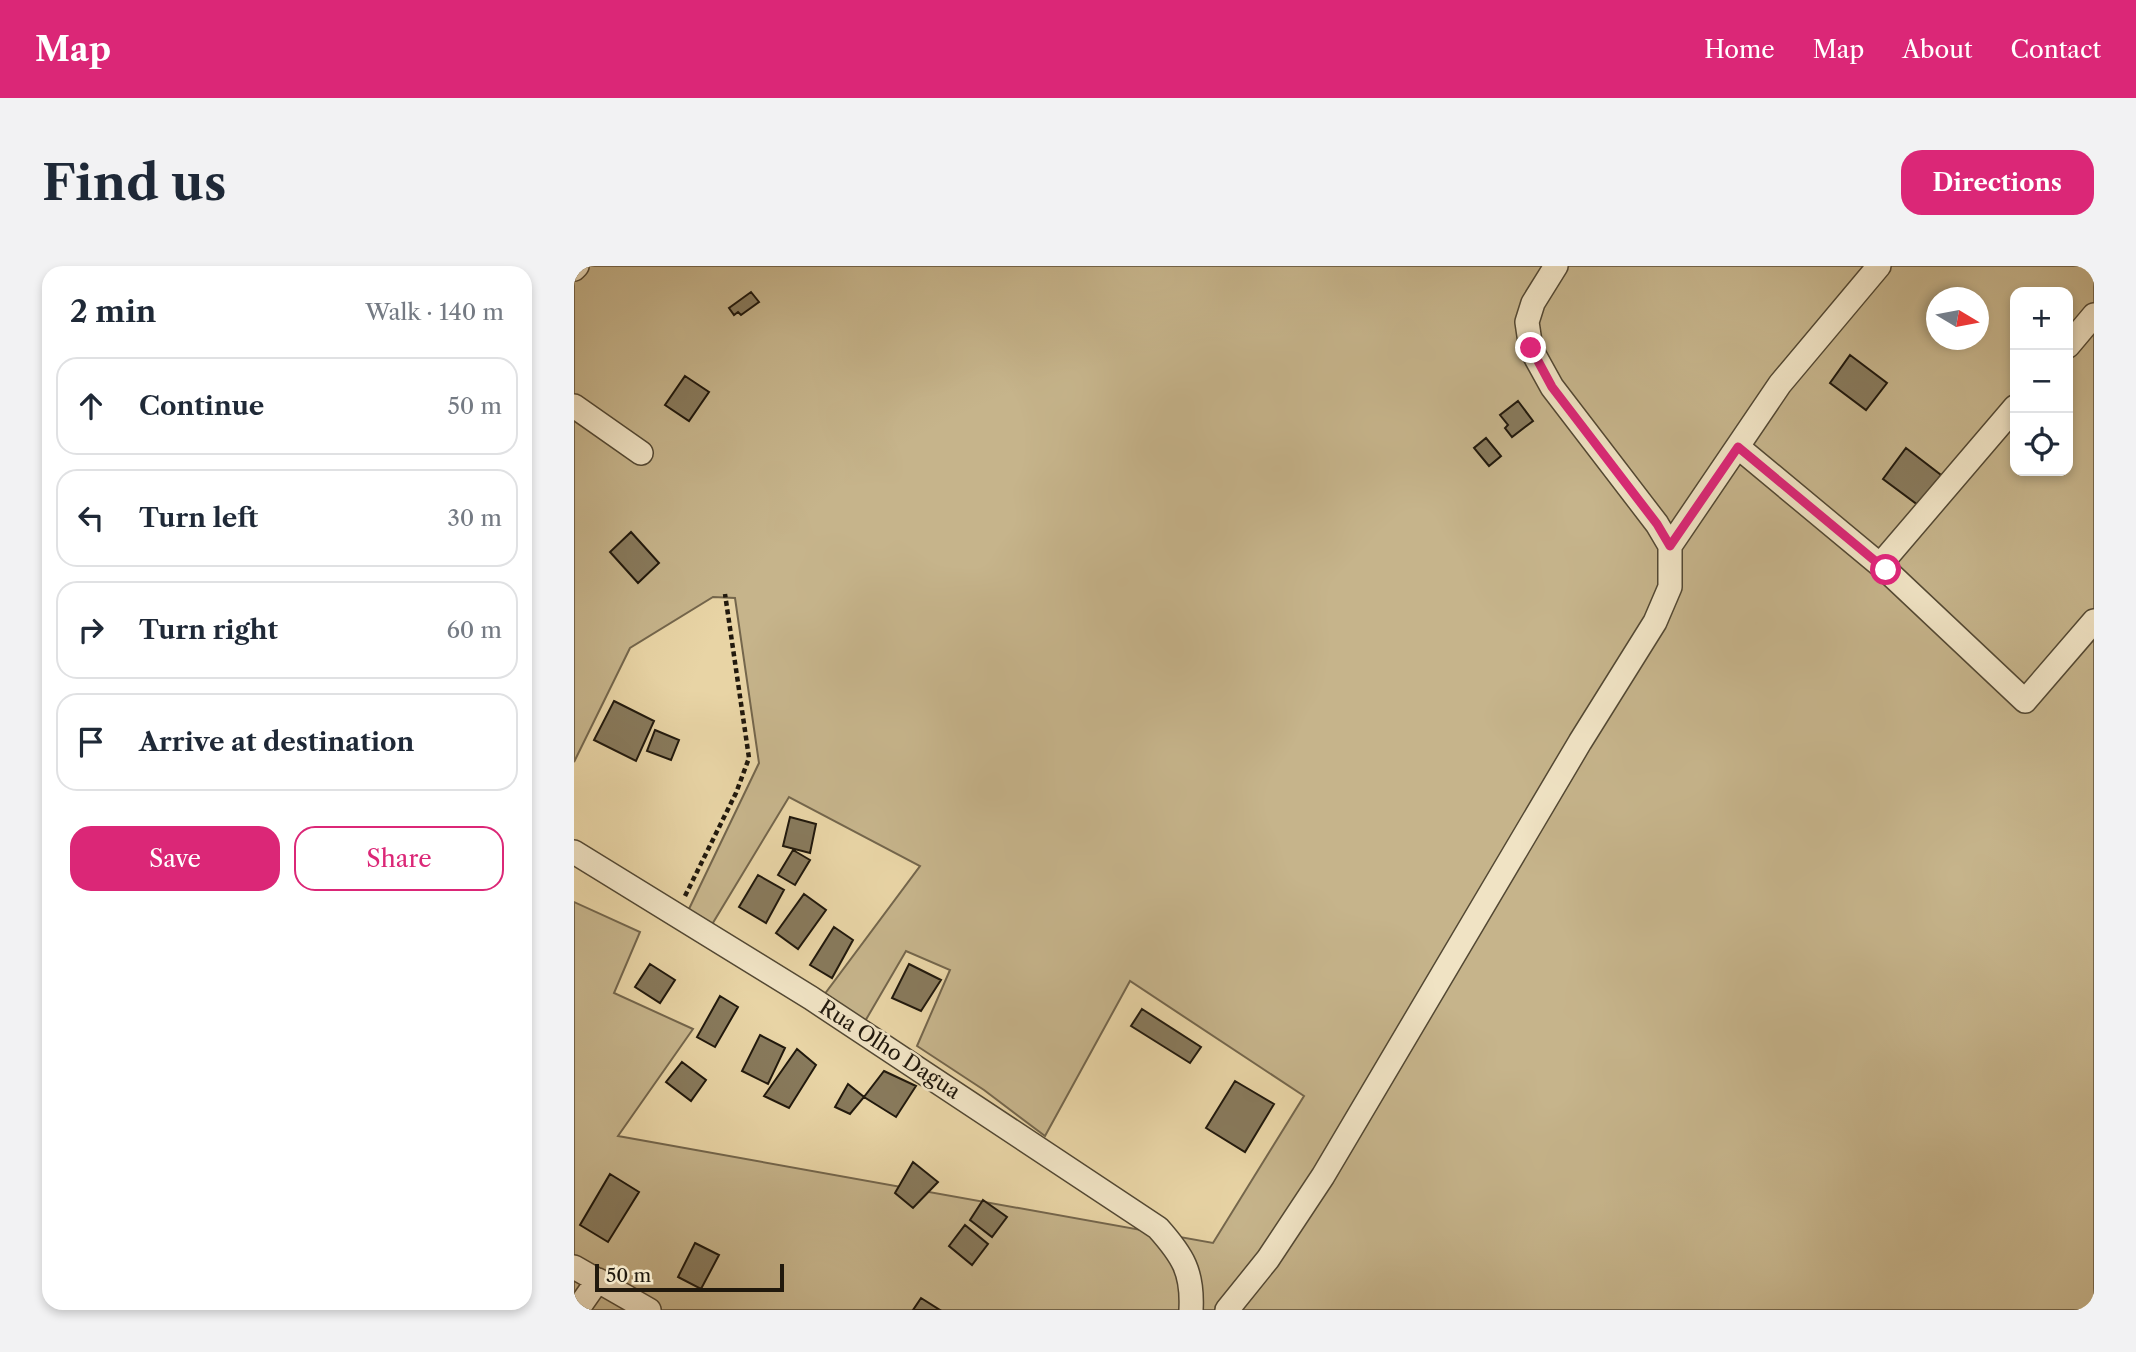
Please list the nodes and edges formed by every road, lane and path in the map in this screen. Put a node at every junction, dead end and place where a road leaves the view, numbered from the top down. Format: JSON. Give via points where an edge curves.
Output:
{"nodes":[{"id":1,"x":1556,"y":266,"type":"edge"},
{"id":2,"x":1879,"y":266,"type":"edge"},
{"id":3,"x":2094,"y":315,"type":"edge"},
{"id":4,"x":2073,"y":340,"type":"edge"},
{"id":5,"x":574,"y":406,"type":"edge"},
{"id":6,"x":2010,"y":413,"type":"edge"},
{"id":7,"x":1738,"y":447,"type":"junction"},
{"id":8,"x":641,"y":453,"type":"dead end"},
{"id":9,"x":1670,"y":546,"type":"junction"},
{"id":10,"x":1880,"y":565,"type":"junction"},
{"id":11,"x":725,"y":594,"type":"dead end"},
{"id":12,"x":2094,"y":621,"type":"edge"},
{"id":13,"x":574,"y":852,"type":"edge"},
{"id":14,"x":676,"y":914,"type":"junction"},
{"id":15,"x":574,"y":1267,"type":"edge"},
{"id":16,"x":598,"y":1280,"type":"junction"},
{"id":17,"x":577,"y":1310,"type":"edge"},
{"id":18,"x":649,"y":1310,"type":"edge"},
{"id":19,"x":1191,"y":1310,"type":"edge"},
{"id":20,"x":1227,"y":1310,"type":"edge"}],
"edges":[{"from":1,"to":9,"type":"street","via":[[1527,322],[1531,348],[1552,387]]},
{"from":2,"to":7,"type":"street","via":[[1780,384]]},
{"from":3,"to":4,"type":"street"},
{"from":5,"to":8,"type":"street"},
{"from":6,"to":10,"type":"street"},
{"from":7,"to":9,"type":"street"},
{"from":7,"to":10,"type":"street"},
{"from":9,"to":20,"type":"street","via":[[1670,587],[1655,622],[1323,1176],[1268,1259]]},
{"from":10,"to":12,"type":"street","via":[[2025,701]]},
{"from":11,"to":14,"type":"path","via":[[749,758]]},
{"from":13,"to":14,"type":"street","name":"Rua Olho Dagua"},
{"from":14,"to":19,"type":"street","name":"Rua Olho Dagua","via":[[1158,1228],[1188,1269]]},
{"from":15,"to":16,"type":"street"},
{"from":16,"to":17,"type":"street"},
{"from":16,"to":18,"type":"street"}]}
